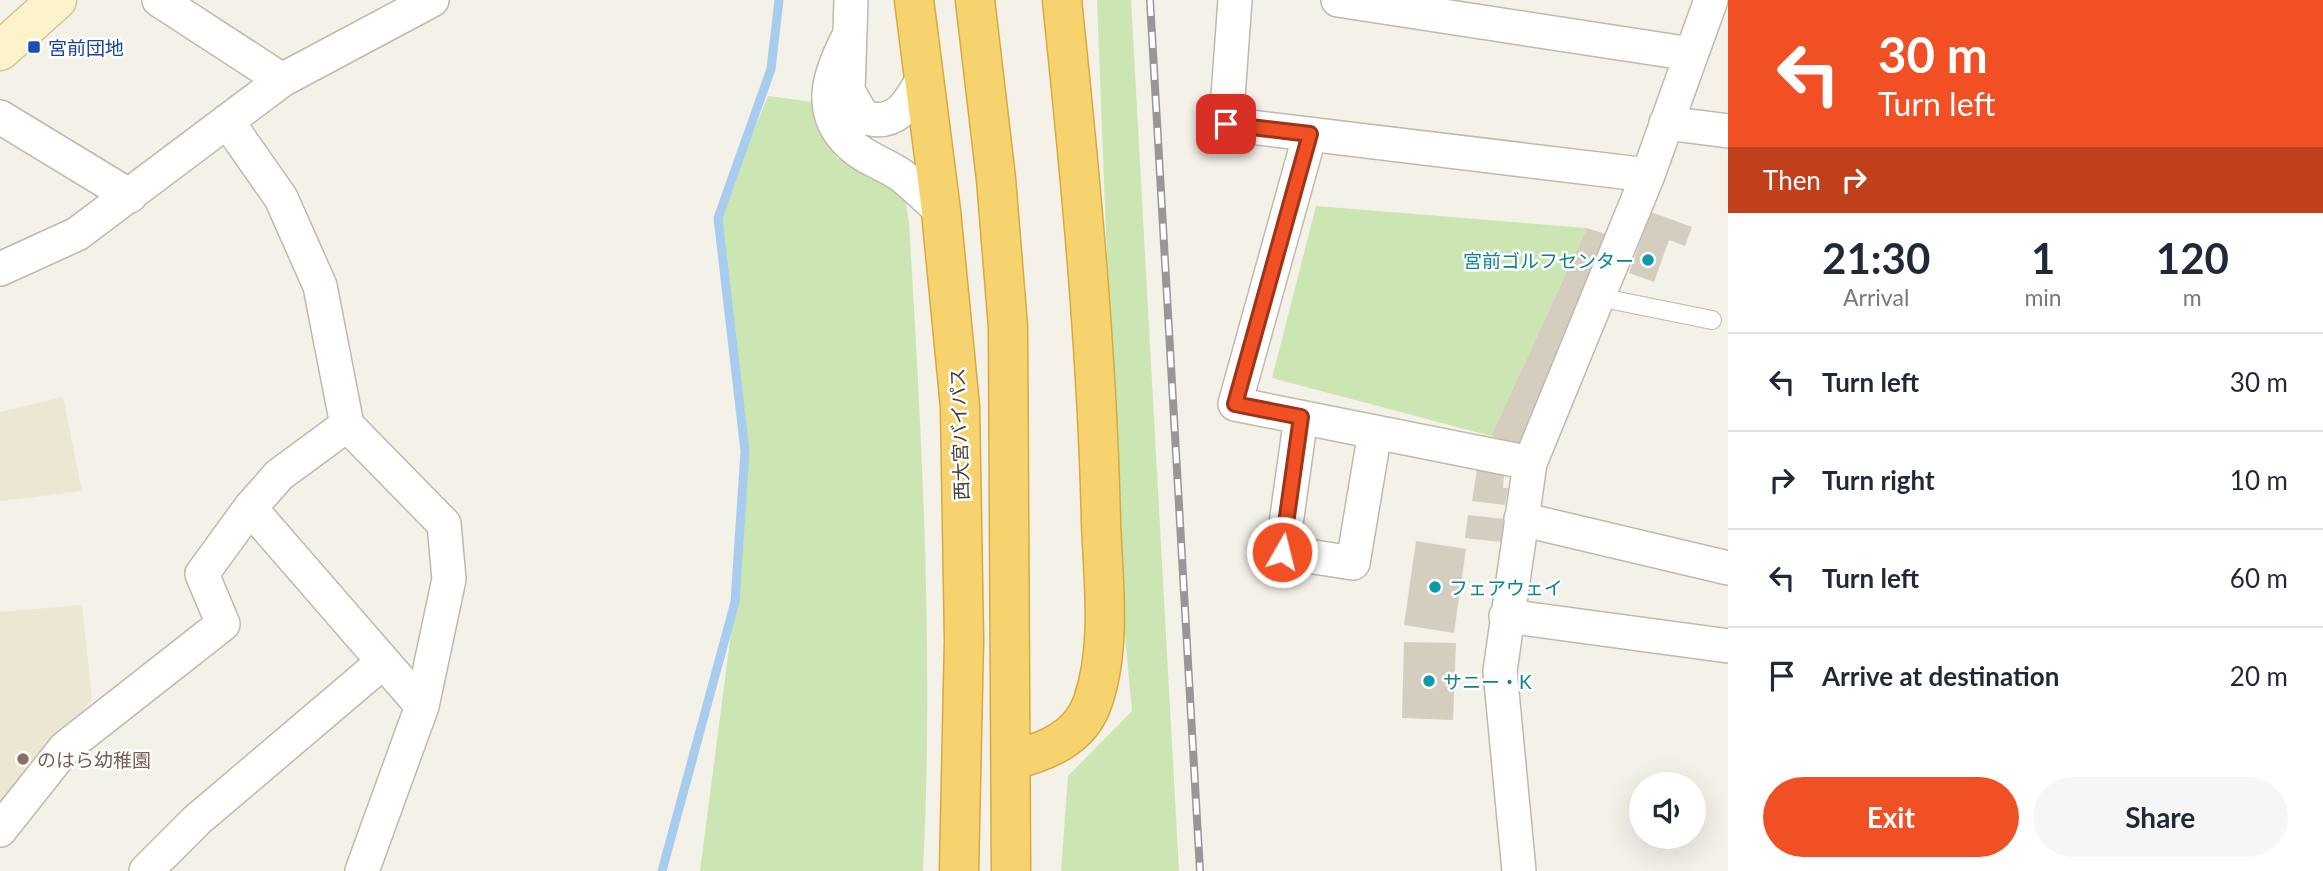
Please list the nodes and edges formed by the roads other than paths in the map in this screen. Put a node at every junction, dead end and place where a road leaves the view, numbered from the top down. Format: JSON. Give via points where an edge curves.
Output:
{"nodes":[{"id":1,"x":57,"y":0,"type":"edge"},
{"id":2,"x":159,"y":0,"type":"edge"},
{"id":3,"x":432,"y":0,"type":"edge"},
{"id":4,"x":851,"y":0,"type":"edge"},
{"id":5,"x":914,"y":0,"type":"edge"},
{"id":6,"x":975,"y":0,"type":"edge"},
{"id":7,"x":1062,"y":0,"type":"edge"},
{"id":8,"x":1235,"y":0,"type":"edge"},
{"id":9,"x":1338,"y":0,"type":"edge"},
{"id":10,"x":1711,"y":0,"type":"edge"},
{"id":11,"x":1728,"y":4,"type":"edge"},
{"id":12,"x":1473,"y":11,"type":"edge"},
{"id":13,"x":849,"y":36,"type":"junction"},
{"id":14,"x":0,"y":51,"type":"edge"},
{"id":15,"x":1691,"y":54,"type":"junction"},
{"id":16,"x":924,"y":77,"type":"junction"},
{"id":17,"x":282,"y":80,"type":"junction"},
{"id":18,"x":0,"y":117,"type":"edge"},
{"id":19,"x":227,"y":121,"type":"junction"},
{"id":20,"x":1666,"y":123,"type":"junction"},
{"id":21,"x":1728,"y":131,"type":"edge"},
{"id":22,"x":1310,"y":134,"type":"junction"},
{"id":23,"x":1648,"y":175,"type":"junction"},
{"id":24,"x":130,"y":196,"type":"junction"},
{"id":25,"x":942,"y":211,"type":"junction"},
{"id":26,"x":0,"y":269,"type":"edge"},
{"id":27,"x":1598,"y":297,"type":"junction"},
{"id":28,"x":1712,"y":320,"type":"dead end"},
{"id":29,"x":1301,"y":417,"type":"junction"},
{"id":30,"x":348,"y":425,"type":"junction"},
{"id":31,"x":1375,"y":432,"type":"junction"},
{"id":32,"x":1530,"y":463,"type":"junction"},
{"id":33,"x":250,"y":508,"type":"junction"},
{"id":34,"x":1521,"y":519,"type":"junction"},
{"id":35,"x":1728,"y":568,"type":"edge"},
{"id":36,"x":1506,"y":616,"type":"junction"},
{"id":37,"x":1104,"y":645,"type":"junction"},
{"id":38,"x":1728,"y":646,"type":"edge"},
{"id":39,"x":383,"y":662,"type":"junction"},
{"id":40,"x":1011,"y":704,"type":"junction"},
{"id":41,"x":422,"y":706,"type":"junction"},
{"id":42,"x":1013,"y":760,"type":"junction"},
{"id":43,"x":0,"y":830,"type":"edge"},
{"id":44,"x":146,"y":871,"type":"edge"},
{"id":45,"x":362,"y":871,"type":"edge"},
{"id":46,"x":959,"y":871,"type":"edge"},
{"id":47,"x":1011,"y":871,"type":"edge"},
{"id":48,"x":1519,"y":871,"type":"edge"}],
"edges":[{"from":1,"to":14,"type":"main road"},
{"from":2,"to":17,"type":"street"},
{"from":3,"to":17,"type":"street"},
{"from":4,"to":13,"type":"street"},
{"from":5,"to":16,"type":"highway","name":"西大宮バイパス"},
{"from":6,"to":40,"type":"highway","via":[[1008,327]]},
{"from":7,"to":37,"type":"highway","via":[[1098,414]]},
{"from":8,"to":22,"type":"street","via":[[1226,124]]},
{"from":9,"to":12,"type":"street"},
{"from":10,"to":11,"type":"street"},
{"from":10,"to":15,"type":"street"},
{"from":12,"to":15,"type":"street"},
{"from":13,"to":16,"type":"street","via":[[848,91],[863,117],[877,122],[892,118],[906,108]]},
{"from":13,"to":25,"type":"street","via":[[832,67],[828,89],[832,118],[850,145],[900,174]]},
{"from":15,"to":20,"type":"street"},
{"from":16,"to":25,"type":"highway","name":"西大宮バイパス"},
{"from":17,"to":19,"type":"street"},
{"from":18,"to":24,"type":"street"},
{"from":19,"to":24,"type":"street"},
{"from":19,"to":30,"type":"street","via":[[281,198],[320,286]]},
{"from":20,"to":21,"type":"street"},
{"from":20,"to":23,"type":"street"},
{"from":22,"to":23,"type":"street"},
{"from":22,"to":29,"type":"street","via":[[1235,404]]},
{"from":23,"to":27,"type":"street"},
{"from":24,"to":26,"type":"street","via":[[77,234]]},
{"from":25,"to":46,"type":"highway","name":"西大宮バイパス","via":[[960,407],[964,640]]},
{"from":27,"to":28,"type":"lane"},
{"from":27,"to":32,"type":"street"},
{"from":29,"to":31,"type":"street"},
{"from":29,"to":31,"type":"street","via":[[1282,552],[1353,563]]},
{"from":30,"to":33,"type":"street","via":[[279,475]]},
{"from":30,"to":41,"type":"street","via":[[444,524],[449,579]]},
{"from":31,"to":32,"type":"street"},
{"from":32,"to":34,"type":"street"},
{"from":33,"to":39,"type":"street"},
{"from":33,"to":43,"type":"street","via":[[202,574],[223,624],[65,748]]},
{"from":34,"to":35,"type":"street"},
{"from":34,"to":36,"type":"street"},
{"from":36,"to":38,"type":"street"},
{"from":36,"to":48,"type":"street","via":[[1500,671]]},
{"from":37,"to":40,"type":"highway","via":[[1065,723],[1040,724]]},
{"from":37,"to":42,"type":"highway","via":[[1093,702],[1073,734],[1043,752]]},
{"from":39,"to":41,"type":"street"},
{"from":39,"to":44,"type":"street","via":[[197,820]]},
{"from":40,"to":42,"type":"highway"},
{"from":41,"to":45,"type":"street"},
{"from":42,"to":47,"type":"highway"}]}
